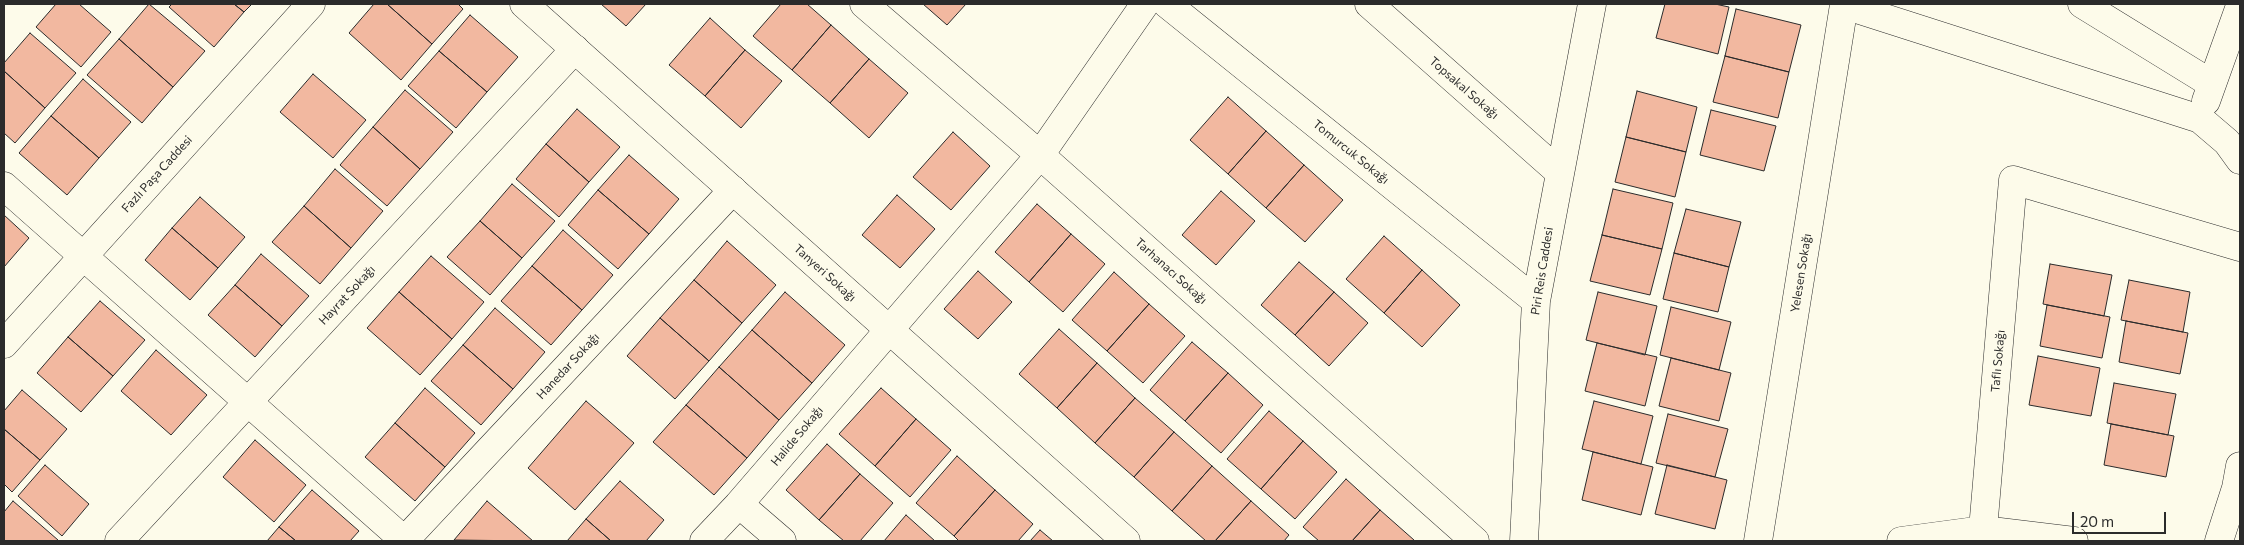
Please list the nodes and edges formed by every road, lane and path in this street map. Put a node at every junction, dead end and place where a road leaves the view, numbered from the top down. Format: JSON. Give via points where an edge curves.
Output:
{"nodes":[{"id":1,"x":310,"y":4,"type":"edge"},
{"id":2,"x":524,"y":4,"type":"edge"},
{"id":3,"x":864,"y":4,"type":"edge"},
{"id":4,"x":1145,"y":4,"type":"edge"},
{"id":5,"x":1167,"y":4,"type":"edge"},
{"id":6,"x":1369,"y":4,"type":"edge"},
{"id":7,"x":1592,"y":4,"type":"edge"},
{"id":8,"x":1844,"y":4,"type":"edge"},
{"id":9,"x":2082,"y":4,"type":"edge"},
{"id":10,"x":2240,"y":6,"type":"edge"},
{"id":11,"x":575,"y":49,"type":"junction"},
{"id":12,"x":2212,"y":84,"type":"junction"},
{"id":13,"x":2200,"y":119,"type":"junction"},
{"id":14,"x":1040,"y":155,"type":"junction"},
{"id":15,"x":2240,"y":160,"type":"edge"},
{"id":16,"x":1559,"y":172,"type":"junction"},
{"id":17,"x":4,"y":186,"type":"edge"},
{"id":18,"x":733,"y":190,"type":"junction"},
{"id":19,"x":2240,"y":247,"type":"edge"},
{"id":20,"x":83,"y":256,"type":"junction"},
{"id":21,"x":1536,"y":301,"type":"junction"},
{"id":22,"x":888,"y":329,"type":"junction"},
{"id":23,"x":4,"y":344,"type":"edge"},
{"id":24,"x":248,"y":402,"type":"junction"},
{"id":25,"x":2239,"y":481,"type":"edge"},
{"id":26,"x":739,"y":504,"type":"junction"},
{"id":27,"x":1983,"y":536,"type":"edge"},
{"id":28,"x":119,"y":541,"type":"edge"},
{"id":29,"x":404,"y":541,"type":"edge"},
{"id":30,"x":704,"y":541,"type":"edge"},
{"id":31,"x":782,"y":541,"type":"edge"},
{"id":32,"x":1126,"y":541,"type":"edge"},
{"id":33,"x":1476,"y":541,"type":"edge"},
{"id":34,"x":1524,"y":541,"type":"edge"},
{"id":35,"x":1758,"y":541,"type":"edge"},
{"id":36,"x":1901,"y":541,"type":"edge"},
{"id":37,"x":2074,"y":541,"type":"edge"},
{"id":38,"x":2219,"y":541,"type":"edge"}],
"edges":[{"from":1,"to":20,"type":"street","name":"Fazlı Paşa Caddesi"},
{"from":2,"to":11,"type":"street","name":"Tanyeri Sokağı"},
{"from":3,"to":14,"type":"street","name":"Tarhanacı Sokağı"},
{"from":4,"to":14,"type":"street","name":"Halide Sokağı"},
{"from":5,"to":21,"type":"street","name":"Tomurcuk Sokağı"},
{"from":6,"to":16,"type":"street","name":"Topsakal Sokağı"},
{"from":7,"to":16,"type":"street","name":"Piri Reis Caddesi"},
{"from":8,"to":13,"type":"street"},
{"from":8,"to":35,"type":"street","name":"Yelesen Sokağı"},
{"from":9,"to":12,"type":"street"},
{"from":10,"to":12,"type":"street"},
{"from":11,"to":18,"type":"street","name":"Tanyeri Sokağı"},
{"from":11,"to":24,"type":"street","name":"Hayrat Sokağı"},
{"from":12,"to":13,"type":"street"},
{"from":13,"to":15,"type":"street","via":[[2227,142]]},
{"from":14,"to":22,"type":"street","name":"Halide Sokağı"},
{"from":14,"to":33,"type":"street","name":"Tarhanacı Sokağı"},
{"from":16,"to":21,"type":"street","name":"Piri Reis Caddesi"},
{"from":17,"to":20,"type":"street"},
{"from":18,"to":22,"type":"street","name":"Tanyeri Sokağı"},
{"from":18,"to":29,"type":"street","name":"Hanedar Sokağı"},
{"from":19,"to":27,"type":"street","name":"Taflı Sokağı","via":[[2014,180]]},
{"from":20,"to":23,"type":"street","name":"Fazlı Paşa Caddesi"},
{"from":20,"to":24,"type":"street"},
{"from":21,"to":34,"type":"street","name":"Piri Reis Caddesi"},
{"from":22,"to":26,"type":"street","name":"Halide Sokağı"},
{"from":22,"to":32,"type":"street","name":"Tanyeri Sokağı"},
{"from":24,"to":28,"type":"street","name":"Hayrat Sokağı"},
{"from":24,"to":29,"type":"street"},
{"from":25,"to":38,"type":"street"},
{"from":26,"to":30,"type":"street","name":"Halide Sokağı"},
{"from":26,"to":31,"type":"street"},
{"from":27,"to":36,"type":"street"},
{"from":27,"to":37,"type":"street"}]}
